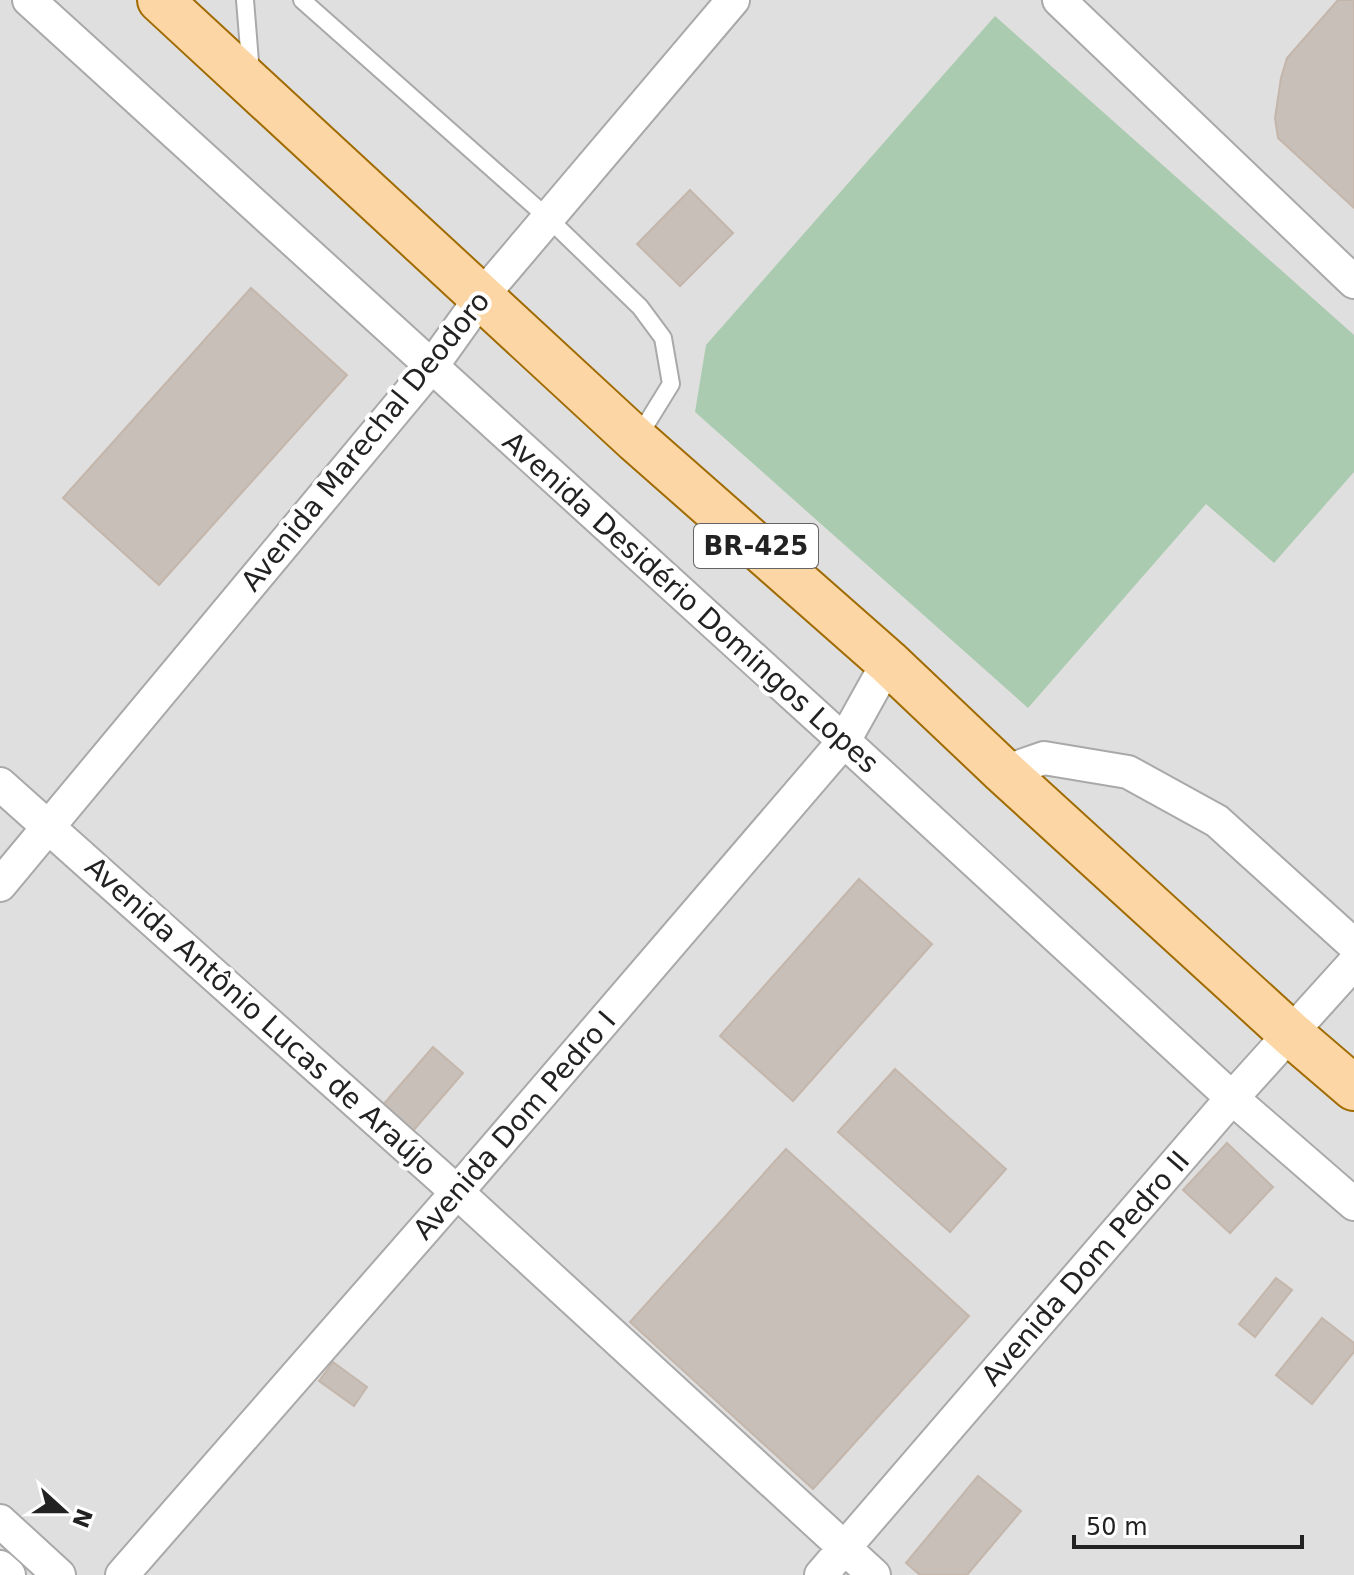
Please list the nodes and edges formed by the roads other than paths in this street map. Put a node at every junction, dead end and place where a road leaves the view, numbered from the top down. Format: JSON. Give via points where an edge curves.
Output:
{"nodes":[{"id":1,"x":29,"y":0,"type":"edge"},
{"id":2,"x":160,"y":0,"type":"edge"},
{"id":3,"x":245,"y":0,"type":"edge"},
{"id":4,"x":302,"y":0,"type":"edge"},
{"id":5,"x":733,"y":0,"type":"edge"},
{"id":6,"x":1059,"y":0,"type":"edge"},
{"id":7,"x":251,"y":84,"type":"junction"},
{"id":8,"x":548,"y":218,"type":"junction"},
{"id":9,"x":1354,"y":282,"type":"edge"},
{"id":10,"x":482,"y":296,"type":"junction"},
{"id":11,"x":432,"y":366,"type":"junction"},
{"id":12,"x":636,"y":440,"type":"junction"},
{"id":13,"x":888,"y":662,"type":"junction"},
{"id":14,"x":844,"y":741,"type":"junction"},
{"id":15,"x":1004,"y":772,"type":"junction"},
{"id":16,"x":0,"y":784,"type":"edge"},
{"id":17,"x":49,"y":827,"type":"junction"},
{"id":18,"x":0,"y":885,"type":"edge"},
{"id":19,"x":1354,"y":945,"type":"edge"},
{"id":20,"x":1354,"y":963,"type":"edge"},
{"id":21,"x":1291,"y":1034,"type":"junction"},
{"id":22,"x":1354,"y":1088,"type":"edge"},
{"id":23,"x":1232,"y":1098,"type":"junction"},
{"id":24,"x":457,"y":1192,"type":"junction"},
{"id":25,"x":1354,"y":1204,"type":"edge"},
{"id":26,"x":0,"y":1521,"type":"edge"},
{"id":27,"x":843,"y":1548,"type":"junction"},
{"id":28,"x":0,"y":1567,"type":"edge"},
{"id":29,"x":9,"y":1575,"type":"edge"},
{"id":30,"x":59,"y":1575,"type":"edge"},
{"id":31,"x":122,"y":1575,"type":"edge"},
{"id":32,"x":821,"y":1575,"type":"edge"},
{"id":33,"x":874,"y":1575,"type":"edge"}],
"edges":[{"from":1,"to":11,"type":"street","name":"Avenida Desidério Domingos Lopes"},
{"from":2,"to":7,"type":"main road","number":"BR-425"},
{"from":3,"to":7,"type":"lane"},
{"from":4,"to":8,"type":"lane"},
{"from":5,"to":8,"type":"street","name":"Avenida Marechal Deodoro"},
{"from":6,"to":9,"type":"street"},
{"from":7,"to":10,"type":"main road","number":"BR-425"},
{"from":8,"to":10,"type":"street","name":"Avenida Marechal Deodoro"},
{"from":8,"to":12,"type":"lane","via":[[640,307],[663,338],[671,384]]},
{"from":10,"to":11,"type":"street","name":"Avenida Marechal Deodoro"},
{"from":10,"to":12,"type":"main road","number":"BR-425"},
{"from":11,"to":14,"type":"street","name":"Avenida Desidério Domingos Lopes"},
{"from":11,"to":17,"type":"street","name":"Avenida Marechal Deodoro"},
{"from":12,"to":13,"type":"main road","number":"BR-425"},
{"from":13,"to":14,"type":"street","name":"Avenida Dom Pedro I"},
{"from":13,"to":15,"type":"main road","number":"BR-425"},
{"from":14,"to":23,"type":"street","name":"Avenida Desidério Domingos Lopes"},
{"from":14,"to":24,"type":"street","name":"Avenida Dom Pedro I"},
{"from":15,"to":19,"type":"street","via":[[1044,758],[1128,772],[1217,821]]},
{"from":15,"to":21,"type":"main road","number":"BR-425"},
{"from":16,"to":17,"type":"street","name":"Avenida Antônio Lucas de Araújo"},
{"from":17,"to":18,"type":"street","name":"Avenida Marechal Deodoro"},
{"from":17,"to":24,"type":"street","name":"Avenida Antônio Lucas de Araújo"},
{"from":20,"to":21,"type":"street","name":"Avenida Dom Pedro II"},
{"from":21,"to":22,"type":"main road","number":"BR-425"},
{"from":21,"to":23,"type":"street","name":"Avenida Dom Pedro II"},
{"from":23,"to":25,"type":"street","name":"Avenida Desidério Domingos Lopes"},
{"from":23,"to":27,"type":"street","name":"Avenida Dom Pedro II"},
{"from":24,"to":27,"type":"street","name":"Avenida Antônio Lucas de Araújo"},
{"from":24,"to":31,"type":"street","name":"Avenida Dom Pedro I"},
{"from":26,"to":30,"type":"street"},
{"from":27,"to":32,"type":"street","name":"Avenida Dom Pedro II"},
{"from":27,"to":33,"type":"street","name":"Avenida Antônio Lucas de Araújo"},
{"from":28,"to":29,"type":"street"}]}
